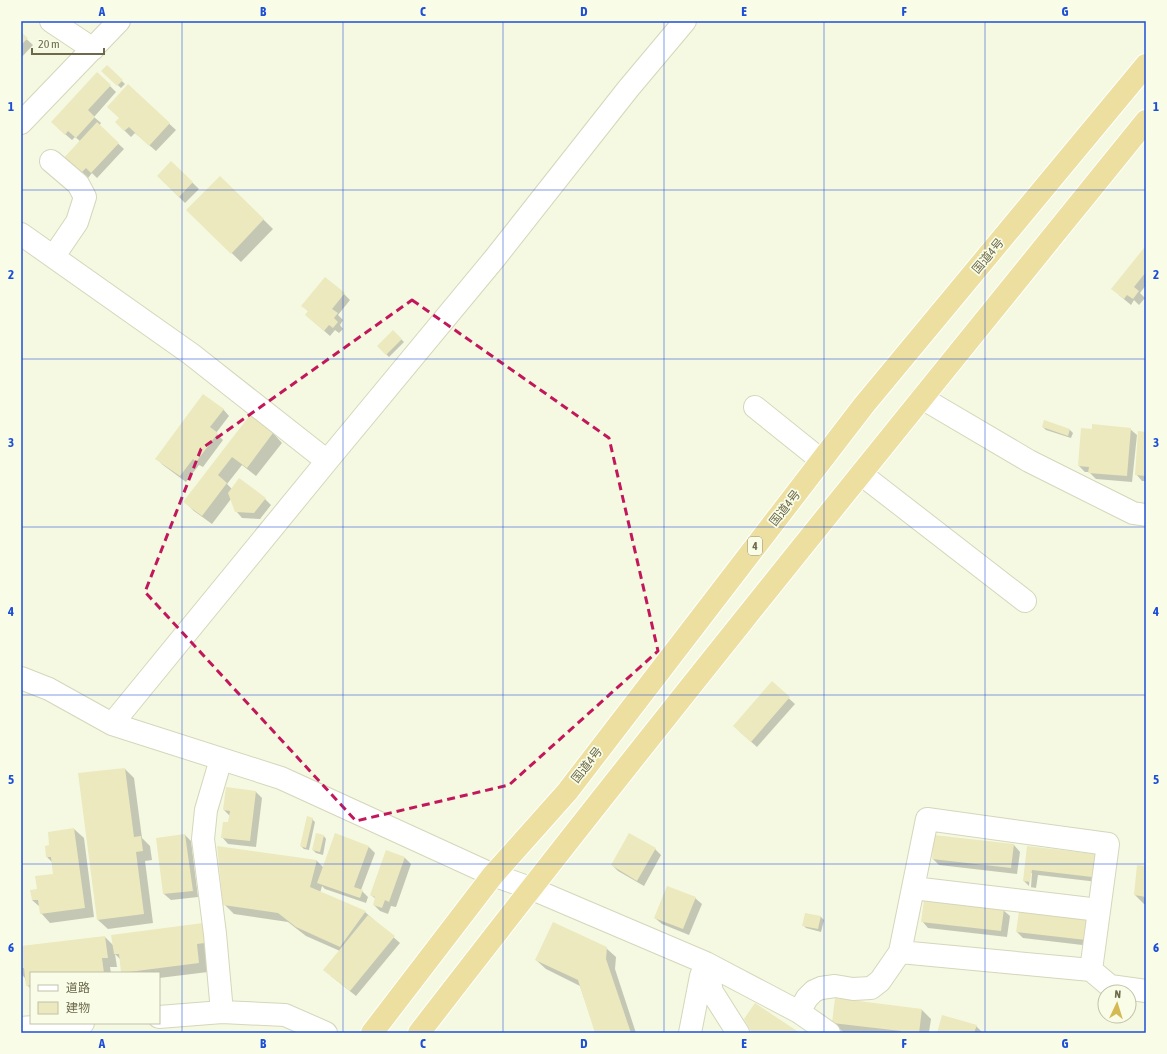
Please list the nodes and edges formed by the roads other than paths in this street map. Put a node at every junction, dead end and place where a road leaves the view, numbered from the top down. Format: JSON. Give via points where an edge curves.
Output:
{"nodes":[{"id":1,"x":51,"y":21,"type":"edge"},
{"id":2,"x":119,"y":21,"type":"edge"},
{"id":3,"x":685,"y":21,"type":"edge"},
{"id":4,"x":93,"y":49,"type":"junction"},
{"id":5,"x":1146,"y":65,"type":"edge"},
{"id":6,"x":1146,"y":121,"type":"edge"},
{"id":7,"x":21,"y":123,"type":"edge"},
{"id":8,"x":51,"y":162,"type":"dead end"},
{"id":9,"x":21,"y":234,"type":"edge"},
{"id":10,"x":54,"y":256,"type":"junction"},
{"id":11,"x":922,"y":398,"type":"junction"},
{"id":12,"x":755,"y":407,"type":"dead end"},
{"id":13,"x":821,"y":460,"type":"junction"},
{"id":14,"x":327,"y":461,"type":"junction"},
{"id":15,"x":861,"y":474,"type":"junction"},
{"id":16,"x":1146,"y":514,"type":"edge"},
{"id":17,"x":1025,"y":600,"type":"dead end"},
{"id":18,"x":21,"y":678,"type":"edge"},
{"id":19,"x":112,"y":724,"type":"junction"},
{"id":20,"x":221,"y":759,"type":"junction"},
{"id":21,"x":493,"y":875,"type":"junction"},
{"id":22,"x":530,"y":888,"type":"junction"},
{"id":23,"x":913,"y":888,"type":"junction"},
{"id":24,"x":1099,"y":910,"type":"junction"},
{"id":25,"x":900,"y":952,"type":"junction"},
{"id":26,"x":706,"y":963,"type":"junction"},
{"id":27,"x":1091,"y":970,"type":"junction"},
{"id":28,"x":1146,"y":991,"type":"edge"},
{"id":29,"x":222,"y":1012,"type":"junction"},
{"id":30,"x":799,"y":1012,"type":"junction"},
{"id":31,"x":160,"y":1017,"type":"edge"},
{"id":32,"x":71,"y":1024,"type":"edge"},
{"id":33,"x":21,"y":1028,"type":"edge"},
{"id":34,"x":326,"y":1033,"type":"edge"},
{"id":35,"x":372,"y":1033,"type":"edge"},
{"id":36,"x":418,"y":1033,"type":"edge"},
{"id":37,"x":690,"y":1033,"type":"edge"},
{"id":38,"x":738,"y":1033,"type":"edge"},
{"id":39,"x":829,"y":1033,"type":"edge"}],
"edges":[{"from":1,"to":4,"type":"street"},
{"from":2,"to":4,"type":"street"},
{"from":3,"to":14,"type":"street","via":[[495,258]]},
{"from":4,"to":7,"type":"street"},
{"from":5,"to":13,"type":"highway","name":"国道4号","number":"4"},
{"from":6,"to":11,"type":"highway"},
{"from":8,"to":10,"type":"street","via":[[78,184],[85,197],[77,222]]},
{"from":9,"to":10,"type":"street"},
{"from":10,"to":14,"type":"street","via":[[191,354]]},
{"from":11,"to":15,"type":"highway"},
{"from":11,"to":16,"type":"street","via":[[1029,461],[1133,513]]},
{"from":12,"to":13,"type":"street"},
{"from":13,"to":21,"type":"highway","name":"国道4号","number":"4","via":[[567,792]]},
{"from":14,"to":19,"type":"street"},
{"from":15,"to":17,"type":"street"},
{"from":15,"to":22,"type":"highway"},
{"from":18,"to":19,"type":"street","via":[[49,689]]},
{"from":19,"to":20,"type":"street"},
{"from":20,"to":21,"type":"street","via":[[281,778]]},
{"from":20,"to":29,"type":"street","via":[[206,810],[203,839]]},
{"from":21,"to":22,"type":"street"},
{"from":21,"to":35,"type":"highway","name":"国道4号","number":"4"},
{"from":22,"to":26,"type":"street"},
{"from":22,"to":36,"type":"highway"},
{"from":23,"to":24,"type":"street"},
{"from":23,"to":24,"type":"street","via":[[927,819],[1108,844]]},
{"from":23,"to":25,"type":"street"},
{"from":24,"to":27,"type":"street"},
{"from":25,"to":27,"type":"street"},
{"from":25,"to":30,"type":"street","via":[[880,981],[871,988],[821,988],[807,998]]},
{"from":26,"to":30,"type":"street"},
{"from":26,"to":37,"type":"street"},
{"from":26,"to":38,"type":"street","via":[[712,992]]},
{"from":27,"to":28,"type":"street","via":[[1110,986]]},
{"from":29,"to":31,"type":"street"},
{"from":29,"to":34,"type":"street","via":[[285,1015]]},
{"from":30,"to":39,"type":"street"},
{"from":32,"to":33,"type":"street"}]}
